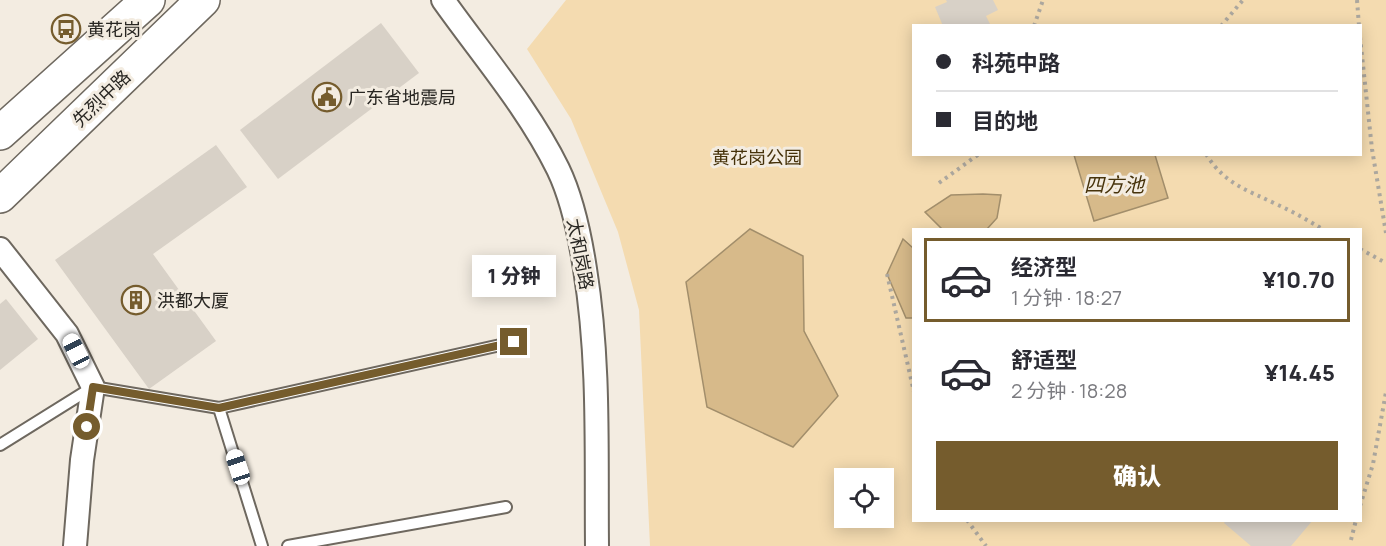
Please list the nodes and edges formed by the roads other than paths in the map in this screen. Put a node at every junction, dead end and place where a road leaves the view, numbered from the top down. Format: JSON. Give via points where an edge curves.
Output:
{"nodes":[{"id":1,"x":148,"y":0,"type":"edge"},
{"id":2,"x":203,"y":0,"type":"edge"},
{"id":3,"x":443,"y":0,"type":"edge"},
{"id":4,"x":0,"y":133,"type":"edge"},
{"id":5,"x":0,"y":196,"type":"edge"},
{"id":6,"x":0,"y":249,"type":"edge"},
{"id":7,"x":514,"y":342,"type":"dead end"},
{"id":8,"x":93,"y":387,"type":"junction"},
{"id":9,"x":219,"y":408,"type":"junction"},
{"id":10,"x":0,"y":445,"type":"edge"},
{"id":11,"x":506,"y":507,"type":"dead end"},
{"id":12,"x":75,"y":546,"type":"edge"},
{"id":13,"x":262,"y":546,"type":"edge"},
{"id":14,"x":288,"y":546,"type":"edge"},
{"id":15,"x":597,"y":546,"type":"edge"}],
"edges":[{"from":1,"to":4,"type":"main road"},
{"from":2,"to":5,"type":"main road","name":"先烈中路"},
{"from":3,"to":15,"type":"street","name":"太和岗路","via":[[534,126],[559,170],[572,207],[589,292],[595,351]]},
{"from":6,"to":8,"type":"street","via":[[67,334]]},
{"from":7,"to":9,"type":"lane"},
{"from":8,"to":9,"type":"lane"},
{"from":8,"to":10,"type":"lane"},
{"from":8,"to":12,"type":"street"},
{"from":9,"to":13,"type":"lane"},
{"from":11,"to":14,"type":"lane"}]}
